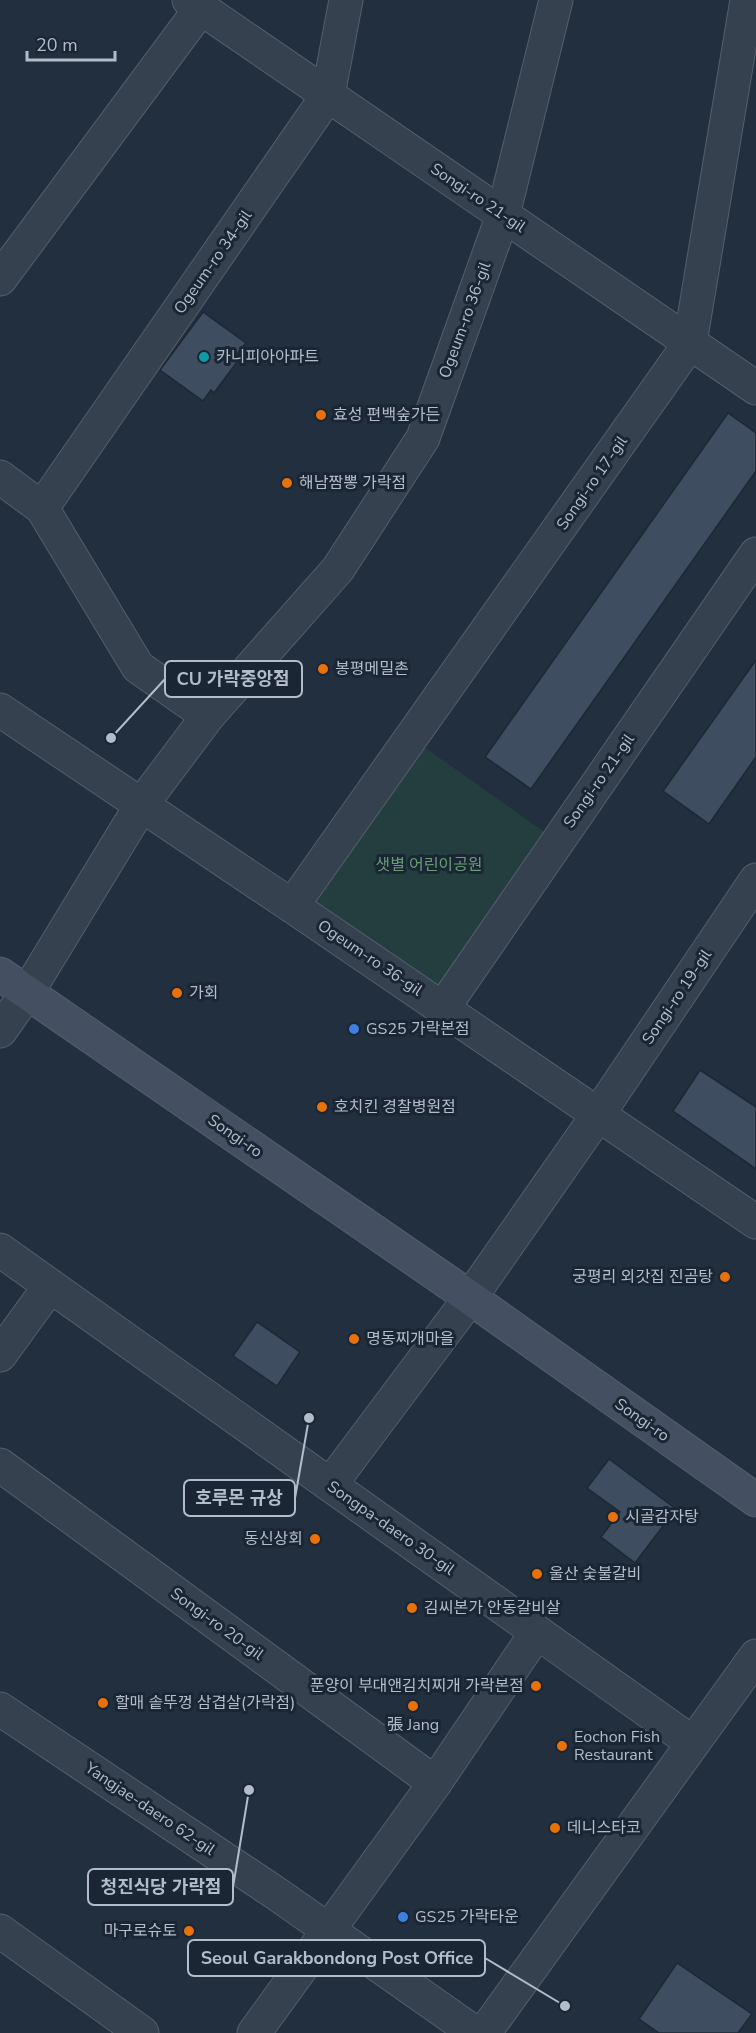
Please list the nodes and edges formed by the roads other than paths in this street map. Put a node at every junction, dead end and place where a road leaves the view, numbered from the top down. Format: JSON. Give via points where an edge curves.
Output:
{"nodes":[{"id":1,"x":346,"y":0,"type":"edge"},
{"id":2,"x":556,"y":0,"type":"edge"},
{"id":3,"x":747,"y":0,"type":"edge"},
{"id":4,"x":195,"y":4,"type":"edge"},
{"id":5,"x":328,"y":95,"type":"junction"},
{"id":6,"x":503,"y":215,"type":"junction"},
{"id":7,"x":0,"y":279,"type":"edge"},
{"id":8,"x":690,"y":343,"type":"junction"},
{"id":9,"x":756,"y":388,"type":"edge"},
{"id":10,"x":0,"y":477,"type":"edge"},
{"id":11,"x":42,"y":508,"type":"junction"},
{"id":12,"x":756,"y":554,"type":"edge"},
{"id":13,"x":0,"y":710,"type":"edge"},
{"id":14,"x":208,"y":716,"type":"junction"},
{"id":15,"x":142,"y":804,"type":"junction"},
{"id":16,"x":756,"y":880,"type":"edge"},
{"id":17,"x":292,"y":906,"type":"junction"},
{"id":18,"x":0,"y":974,"type":"edge"},
{"id":19,"x":27,"y":993,"type":"junction"},
{"id":20,"x":442,"y":1008,"type":"junction"},
{"id":21,"x":0,"y":1031,"type":"edge"},
{"id":22,"x":598,"y":1114,"type":"junction"},
{"id":23,"x":756,"y":1222,"type":"edge"},
{"id":24,"x":0,"y":1250,"type":"edge"},
{"id":25,"x":50,"y":1286,"type":"junction"},
{"id":26,"x":470,"y":1298,"type":"junction"},
{"id":27,"x":0,"y":1355,"type":"edge"},
{"id":28,"x":0,"y":1465,"type":"edge"},
{"id":29,"x":330,"y":1485,"type":"junction"},
{"id":30,"x":756,"y":1500,"type":"edge"},
{"id":31,"x":537,"y":1632,"type":"junction"},
{"id":32,"x":756,"y":1656,"type":"edge"},
{"id":33,"x":0,"y":1709,"type":"edge"},
{"id":34,"x":693,"y":1743,"type":"junction"},
{"id":35,"x":435,"y":1783,"type":"junction"},
{"id":36,"x":328,"y":1929,"type":"junction"},
{"id":37,"x":0,"y":1931,"type":"edge"},
{"id":38,"x":142,"y":2033,"type":"edge"},
{"id":39,"x":254,"y":2033,"type":"edge"},
{"id":40,"x":475,"y":2033,"type":"edge"},
{"id":41,"x":484,"y":2033,"type":"edge"}],
"edges":[{"from":1,"to":5,"type":"street","name":"Ogeum-ro 34-gil"},
{"from":2,"to":6,"type":"street","name":"Ogeum-ro 36-gil"},
{"from":3,"to":8,"type":"street","name":"Songi-ro 17-gil"},
{"from":4,"to":5,"type":"street","name":"Songi-ro 21-gil"},
{"from":4,"to":7,"type":"street","name":"Songi-ro 21-gil"},
{"from":5,"to":6,"type":"street","name":"Songi-ro 21-gil"},
{"from":5,"to":11,"type":"street","name":"Ogeum-ro 34-gil"},
{"from":6,"to":8,"type":"street","name":"Songi-ro 21-gil"},
{"from":6,"to":14,"type":"street","name":"Ogeum-ro 36-gil","via":[[423,438],[338,569]]},
{"from":8,"to":9,"type":"street","name":"Songi-ro 21-gil"},
{"from":8,"to":17,"type":"street","name":"Songi-ro 17-gil"},
{"from":10,"to":11,"type":"street"},
{"from":11,"to":14,"type":"street","via":[[138,667]]},
{"from":12,"to":20,"type":"street","name":"Songi-ro 21-gil"},
{"from":13,"to":15,"type":"street","name":"Ogeum-ro 36-gil"},
{"from":14,"to":15,"type":"street","name":"Ogeum-ro 36-gil"},
{"from":15,"to":17,"type":"street","name":"Ogeum-ro 36-gil"},
{"from":15,"to":19,"type":"street","name":"Ogeum-ro 36-gil"},
{"from":16,"to":22,"type":"street","name":"Songi-ro 19-gil"},
{"from":17,"to":20,"type":"street","name":"Ogeum-ro 36-gil"},
{"from":18,"to":19,"type":"street","name":"Songi-ro"},
{"from":19,"to":21,"type":"street","name":"Ogeum-ro 36-gil"},
{"from":19,"to":26,"type":"street","name":"Songi-ro"},
{"from":20,"to":22,"type":"street","name":"Ogeum-ro 36-gil"},
{"from":22,"to":23,"type":"street"},
{"from":22,"to":26,"type":"street","name":"Songi-ro 19-gil"},
{"from":24,"to":25,"type":"street","name":"Songpa-daero 30-gil"},
{"from":25,"to":27,"type":"street"},
{"from":25,"to":29,"type":"street","name":"Songpa-daero 30-gil"},
{"from":26,"to":29,"type":"street"},
{"from":26,"to":30,"type":"street","name":"Songi-ro"},
{"from":28,"to":35,"type":"street","name":"Songi-ro 20-gil"},
{"from":29,"to":31,"type":"street","name":"Songpa-daero 30-gil"},
{"from":31,"to":34,"type":"street","name":"Songpa-daero 30-gil"},
{"from":31,"to":35,"type":"street"},
{"from":32,"to":34,"type":"street"},
{"from":33,"to":36,"type":"street","name":"Yangjae-daero 62-gil"},
{"from":34,"to":41,"type":"street"},
{"from":35,"to":36,"type":"street"},
{"from":36,"to":39,"type":"street"},
{"from":36,"to":40,"type":"street","name":"Yangjae-daero 62-gil"},
{"from":37,"to":38,"type":"street"}]}
